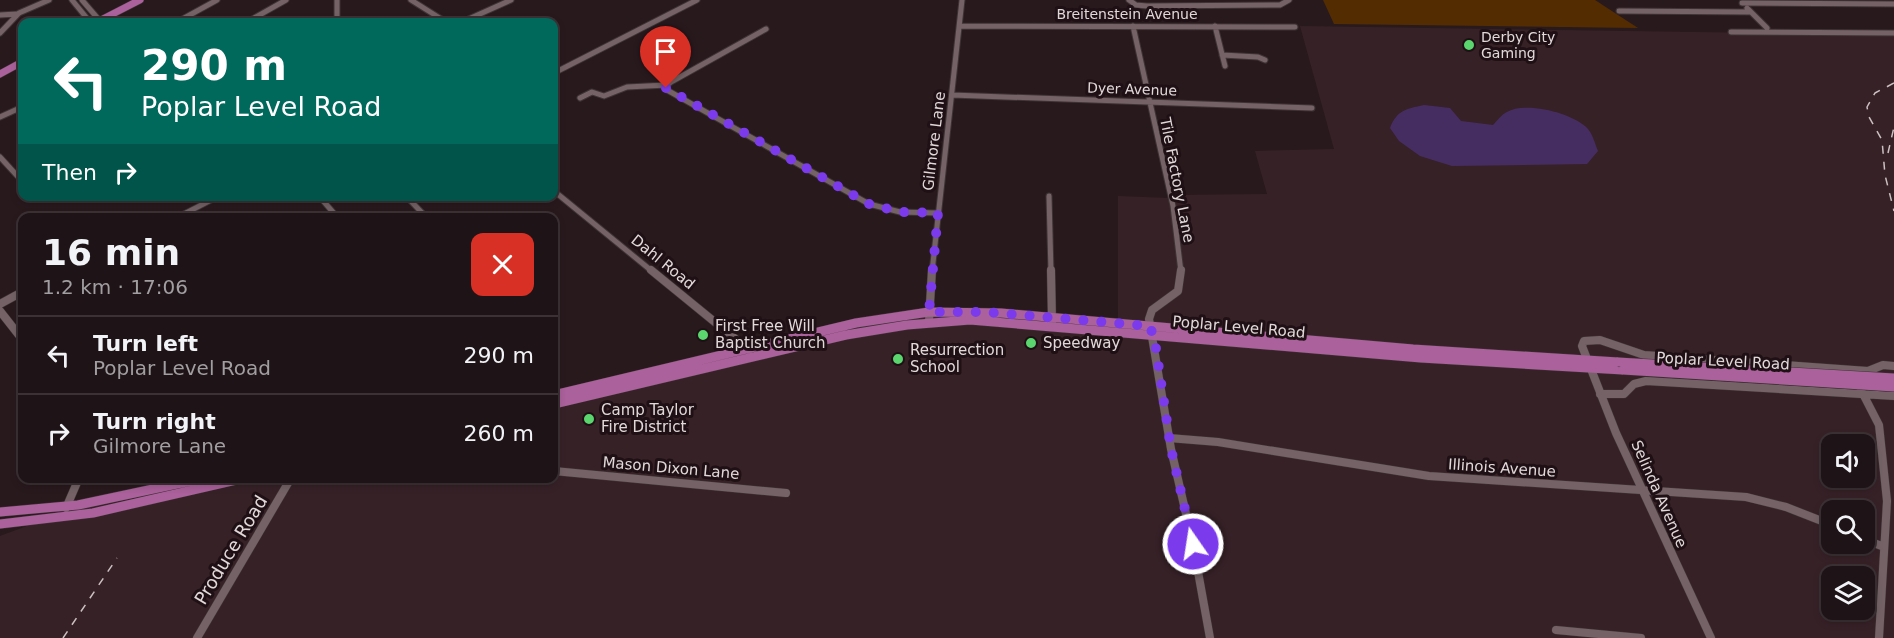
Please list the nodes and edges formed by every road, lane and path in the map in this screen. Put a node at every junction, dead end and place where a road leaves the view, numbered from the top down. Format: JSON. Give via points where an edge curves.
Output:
{"nodes":[{"id":1,"x":49,"y":0,"type":"edge"},
{"id":2,"x":72,"y":0,"type":"edge"},
{"id":3,"x":82,"y":0,"type":"edge"},
{"id":4,"x":140,"y":0,"type":"edge"},
{"id":5,"x":217,"y":0,"type":"edge"},
{"id":6,"x":286,"y":0,"type":"edge"},
{"id":7,"x":337,"y":0,"type":"edge"},
{"id":8,"x":411,"y":0,"type":"edge"},
{"id":9,"x":511,"y":0,"type":"edge"},
{"id":10,"x":697,"y":0,"type":"edge"},
{"id":11,"x":962,"y":0,"type":"edge"},
{"id":12,"x":1129,"y":0,"type":"edge"},
{"id":13,"x":1289,"y":0,"type":"edge"},
{"id":14,"x":1740,"y":1,"type":"edge"},
{"id":15,"x":1894,"y":4,"type":"edge"},
{"id":16,"x":1618,"y":11,"type":"dead end"},
{"id":17,"x":1750,"y":12,"type":"junction"},
{"id":18,"x":17,"y":14,"type":"junction"},
{"id":19,"x":0,"y":15,"type":"edge"},
{"id":20,"x":87,"y":18,"type":"edge"},
{"id":21,"x":96,"y":18,"type":"edge"},
{"id":22,"x":106,"y":18,"type":"edge"},
{"id":23,"x":184,"y":18,"type":"edge"},
{"id":24,"x":254,"y":18,"type":"edge"},
{"id":25,"x":338,"y":18,"type":"edge"},
{"id":26,"x":440,"y":18,"type":"edge"},
{"id":27,"x":471,"y":18,"type":"edge"},
{"id":28,"x":960,"y":26,"type":"junction"},
{"id":29,"x":1133,"y":26,"type":"junction"},
{"id":30,"x":1215,"y":26,"type":"junction"},
{"id":31,"x":1295,"y":27,"type":"dead end"},
{"id":32,"x":1767,"y":28,"type":"dead end"},
{"id":33,"x":766,"y":29,"type":"dead end"},
{"id":34,"x":1731,"y":32,"type":"dead end"},
{"id":35,"x":0,"y":33,"type":"edge"},
{"id":36,"x":1894,"y":33,"type":"edge"},
{"id":37,"x":1222,"y":55,"type":"junction"},
{"id":38,"x":1265,"y":60,"type":"dead end"},
{"id":39,"x":18,"y":64,"type":"edge"},
{"id":40,"x":1225,"y":66,"type":"dead end"},
{"id":41,"x":558,"y":71,"type":"edge"},
{"id":42,"x":0,"y":74,"type":"edge"},
{"id":43,"x":667,"y":85,"type":"junction"},
{"id":44,"x":952,"y":95,"type":"junction"},
{"id":45,"x":580,"y":98,"type":"dead end"},
{"id":46,"x":1149,"y":102,"type":"junction"},
{"id":47,"x":1312,"y":108,"type":"dead end"},
{"id":48,"x":18,"y":109,"type":"edge"},
{"id":49,"x":0,"y":117,"type":"edge"},
{"id":50,"x":0,"y":157,"type":"edge"},
{"id":51,"x":18,"y":177,"type":"edge"},
{"id":52,"x":558,"y":194,"type":"edge"},
{"id":53,"x":1049,"y":196,"type":"dead end"},
{"id":54,"x":209,"y":201,"type":"edge"},
{"id":55,"x":323,"y":201,"type":"edge"},
{"id":56,"x":411,"y":201,"type":"edge"},
{"id":57,"x":186,"y":213,"type":"edge"},
{"id":58,"x":334,"y":213,"type":"edge"},
{"id":59,"x":422,"y":213,"type":"edge"},
{"id":60,"x":938,"y":213,"type":"junction"},
{"id":61,"x":18,"y":294,"type":"edge"},
{"id":62,"x":0,"y":303,"type":"edge"},
{"id":63,"x":0,"y":311,"type":"edge"},
{"id":64,"x":929,"y":317,"type":"junction"},
{"id":65,"x":1052,"y":321,"type":"junction"},
{"id":66,"x":1151,"y":330,"type":"junction"},
{"id":67,"x":18,"y":334,"type":"edge"},
{"id":68,"x":750,"y":352,"type":"junction"},
{"id":69,"x":1589,"y":364,"type":"junction"},
{"id":70,"x":1621,"y":366,"type":"junction"},
{"id":71,"x":1894,"y":366,"type":"edge"},
{"id":72,"x":1850,"y":370,"type":"junction"},
{"id":73,"x":1894,"y":378,"type":"edge"},
{"id":74,"x":1894,"y":387,"type":"edge"},
{"id":75,"x":1863,"y":393,"type":"junction"},
{"id":76,"x":558,"y":394,"type":"edge"},
{"id":77,"x":1600,"y":394,"type":"junction"},
{"id":78,"x":1894,"y":396,"type":"edge"},
{"id":79,"x":558,"y":403,"type":"edge"},
{"id":80,"x":1169,"y":438,"type":"junction"},
{"id":81,"x":558,"y":471,"type":"edge"},
{"id":82,"x":77,"y":483,"type":"edge"},
{"id":83,"x":184,"y":483,"type":"edge"},
{"id":84,"x":225,"y":483,"type":"edge"},
{"id":85,"x":288,"y":483,"type":"edge"},
{"id":86,"x":1642,"y":490,"type":"junction"},
{"id":87,"x":786,"y":493,"type":"dead end"},
{"id":88,"x":67,"y":507,"type":"junction"},
{"id":89,"x":0,"y":512,"type":"edge"},
{"id":90,"x":61,"y":519,"type":"junction"},
{"id":91,"x":1821,"y":521,"type":"edge"},
{"id":92,"x":0,"y":524,"type":"edge"},
{"id":93,"x":1875,"y":543,"type":"edge"},
{"id":94,"x":1884,"y":547,"type":"junction"},
{"id":95,"x":1556,"y":630,"type":"dead end"},
{"id":96,"x":197,"y":638,"type":"edge"},
{"id":97,"x":1209,"y":638,"type":"edge"},
{"id":98,"x":1641,"y":638,"type":"edge"},
{"id":99,"x":1711,"y":638,"type":"edge"},
{"id":100,"x":1879,"y":638,"type":"edge"}],
"edges":[{"from":1,"to":18,"type":"street"},
{"from":2,"to":20,"type":"street"},
{"from":3,"to":21,"type":"street"},
{"from":4,"to":22,"type":"main road"},
{"from":5,"to":23,"type":"street"},
{"from":6,"to":24,"type":"street"},
{"from":7,"to":25,"type":"street"},
{"from":8,"to":26,"type":"street"},
{"from":9,"to":27,"type":"street"},
{"from":10,"to":41,"type":"street"},
{"from":11,"to":28,"type":"street","name":"Gilmore Lane"},
{"from":12,"to":13,"type":"street","via":[[1134,4],[1275,5]]},
{"from":14,"to":15,"type":"street"},
{"from":14,"to":17,"type":"street"},
{"from":16,"to":17,"type":"street"},
{"from":17,"to":32,"type":"street"},
{"from":18,"to":19,"type":"street"},
{"from":18,"to":35,"type":"street"},
{"from":28,"to":29,"type":"street","name":"Breitenstein Avenue"},
{"from":28,"to":44,"type":"street","name":"Gilmore Lane"},
{"from":29,"to":30,"type":"street","name":"Breitenstein Avenue"},
{"from":29,"to":46,"type":"street","name":"Tile Factory Lane"},
{"from":30,"to":31,"type":"street","name":"Breitenstein Avenue"},
{"from":30,"to":37,"type":"street"},
{"from":33,"to":43,"type":"street"},
{"from":34,"to":36,"type":"street"},
{"from":37,"to":38,"type":"street"},
{"from":37,"to":40,"type":"street"},
{"from":39,"to":42,"type":"main road"},
{"from":43,"to":45,"type":"street","via":[[627,87],[604,96],[592,92]]},
{"from":43,"to":60,"type":"street","via":[[667,90],[677,96],[869,204],[900,212]]},
{"from":44,"to":46,"type":"street","name":"Dyer Avenue"},
{"from":44,"to":60,"type":"street","name":"Gilmore Lane"},
{"from":46,"to":47,"type":"street","name":"Dyer Avenue"},
{"from":46,"to":66,"type":"street","name":"Tile Factory Lane","via":[[1173,206],[1181,281],[1176,294],[1152,310]]},
{"from":48,"to":49,"type":"street"},
{"from":50,"to":51,"type":"street"},
{"from":52,"to":68,"type":"street","name":"Dahl Road"},
{"from":53,"to":65,"type":"street"},
{"from":54,"to":57,"type":"street"},
{"from":55,"to":58,"type":"street"},
{"from":56,"to":59,"type":"street"},
{"from":60,"to":64,"type":"street","name":"Gilmore Lane"},
{"from":61,"to":62,"type":"street"},
{"from":63,"to":67,"type":"street"},
{"from":64,"to":65,"type":"main road","name":"Poplar Level Road","via":[[985,312]]},
{"from":64,"to":68,"type":"main road","name":"Poplar Level Road"},
{"from":65,"to":66,"type":"main road","name":"Poplar Level Road"},
{"from":66,"to":69,"type":"main road","name":"Poplar Level Road","via":[[1420,358]]},
{"from":66,"to":80,"type":"street"},
{"from":68,"to":76,"type":"main road","name":"Poplar Level Road"},
{"from":68,"to":79,"type":"main road","name":"Poplar Level Road"},
{"from":69,"to":70,"type":"main road","name":"Poplar Level Road"},
{"from":69,"to":72,"type":"street","via":[[1582,346],[1593,338],[1640,355]]},
{"from":69,"to":77,"type":"street","name":"Selinda Avenue"},
{"from":70,"to":73,"type":"main road","name":"Poplar Level Road","bridge":true},
{"from":70,"to":74,"type":"main road","name":"Poplar Level Road","bridge":true},
{"from":71,"to":72,"type":"street"},
{"from":72,"to":75,"type":"street"},
{"from":75,"to":77,"type":"street","via":[[1646,381],[1634,384],[1624,394]]},
{"from":75,"to":78,"type":"street"},
{"from":75,"to":94,"type":"street","via":[[1879,425],[1887,501]]},
{"from":77,"to":86,"type":"street","name":"Selinda Avenue"},
{"from":80,"to":86,"type":"street","name":"Illinois Avenue","via":[[1218,442],[1429,476]]},
{"from":80,"to":97,"type":"street"},
{"from":81,"to":87,"type":"street","name":"Mason Dixon Lane"},
{"from":82,"to":88,"type":"street"},
{"from":83,"to":88,"type":"main road"},
{"from":84,"to":90,"type":"main road"},
{"from":85,"to":96,"type":"street","name":"Produce Road"},
{"from":86,"to":91,"type":"street","name":"Illinois Avenue","via":[[1762,500]]},
{"from":86,"to":99,"type":"street","name":"Selinda Avenue"},
{"from":88,"to":89,"type":"main road"},
{"from":88,"to":90,"type":"street"},
{"from":90,"to":92,"type":"main road"},
{"from":93,"to":94,"type":"street"},
{"from":94,"to":100,"type":"street"},
{"from":95,"to":98,"type":"street"}]}
